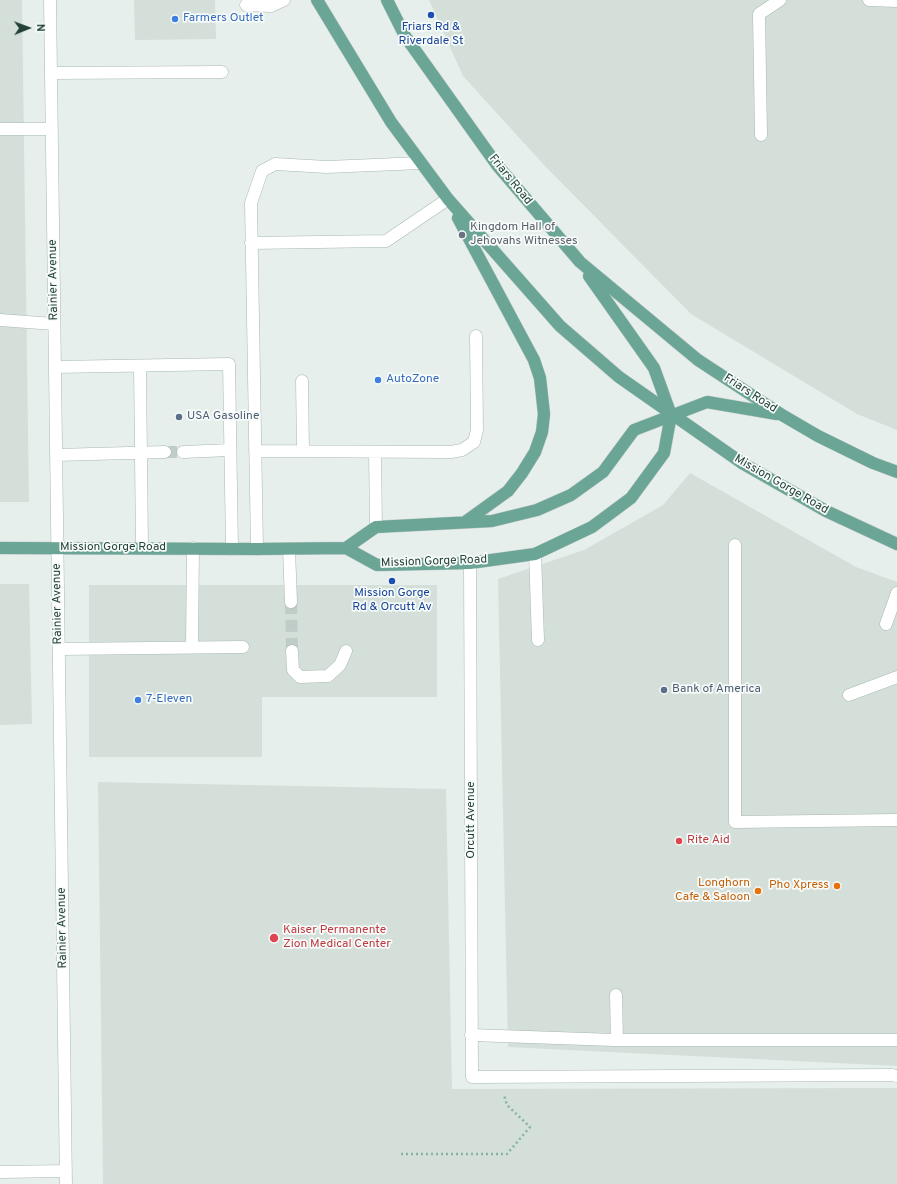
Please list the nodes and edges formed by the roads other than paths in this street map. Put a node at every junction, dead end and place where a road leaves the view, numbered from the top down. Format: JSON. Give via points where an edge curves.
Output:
{"nodes":[{"id":1,"x":50,"y":0,"type":"edge"},
{"id":2,"x":284,"y":0,"type":"edge"},
{"id":3,"x":317,"y":0,"type":"edge"},
{"id":4,"x":388,"y":0,"type":"edge"},
{"id":5,"x":780,"y":0,"type":"edge"},
{"id":6,"x":869,"y":0,"type":"edge"},
{"id":7,"x":897,"y":1,"type":"edge"},
{"id":8,"x":246,"y":5,"type":"dead end"},
{"id":9,"x":222,"y":72,"type":"dead end"},
{"id":10,"x":51,"y":73,"type":"junction"},
{"id":11,"x":0,"y":129,"type":"edge"},
{"id":12,"x":52,"y":129,"type":"junction"},
{"id":13,"x":761,"y":135,"type":"dead end"},
{"id":14,"x":421,"y":163,"type":"junction"},
{"id":15,"x":448,"y":199,"type":"junction"},
{"id":16,"x":251,"y":243,"type":"junction"},
{"id":17,"x":580,"y":262,"type":"junction"},
{"id":18,"x":0,"y":320,"type":"edge"},
{"id":19,"x":54,"y":324,"type":"junction"},
{"id":20,"x":476,"y":336,"type":"dead end"},
{"id":21,"x":140,"y":366,"type":"junction"},
{"id":22,"x":55,"y":368,"type":"junction"},
{"id":23,"x":302,"y":381,"type":"dead end"},
{"id":24,"x":671,"y":415,"type":"junction"},
{"id":25,"x":782,"y":415,"type":"junction"},
{"id":26,"x":230,"y":450,"type":"junction"},
{"id":27,"x":255,"y":451,"type":"junction"},
{"id":28,"x":303,"y":451,"type":"junction"},
{"id":29,"x":166,"y":452,"type":"tunnel mouth"},
{"id":30,"x":183,"y":452,"type":"tunnel mouth"},
{"id":31,"x":375,"y":452,"type":"junction"},
{"id":32,"x":141,"y":453,"type":"junction"},
{"id":33,"x":56,"y":455,"type":"junction"},
{"id":34,"x":897,"y":472,"type":"edge"},
{"id":35,"x":465,"y":522,"type":"junction"},
{"id":36,"x":376,"y":527,"type":"junction"},
{"id":37,"x":897,"y":544,"type":"edge"},
{"id":38,"x":735,"y":545,"type":"dead end"},
{"id":39,"x":57,"y":547,"type":"junction"},
{"id":40,"x":0,"y":548,"type":"edge"},
{"id":41,"x":142,"y":548,"type":"junction"},
{"id":42,"x":193,"y":548,"type":"junction"},
{"id":43,"x":346,"y":548,"type":"junction"},
{"id":44,"x":232,"y":549,"type":"junction"},
{"id":45,"x":257,"y":549,"type":"junction"},
{"id":46,"x":289,"y":549,"type":"junction"},
{"id":47,"x":535,"y":554,"type":"junction"},
{"id":48,"x":470,"y":563,"type":"junction"},
{"id":49,"x":897,"y":593,"type":"edge"},
{"id":50,"x":291,"y":602,"type":"tunnel mouth"},
{"id":51,"x":886,"y":624,"type":"dead end"},
{"id":52,"x":538,"y":640,"type":"dead end"},
{"id":53,"x":192,"y":647,"type":"junction"},
{"id":54,"x":243,"y":647,"type":"dead end"},
{"id":55,"x":59,"y":649,"type":"junction"},
{"id":56,"x":292,"y":651,"type":"tunnel mouth"},
{"id":57,"x":346,"y":651,"type":"dead end"},
{"id":58,"x":897,"y":677,"type":"edge"},
{"id":59,"x":849,"y":695,"type":"dead end"},
{"id":60,"x":897,"y":820,"type":"edge"},
{"id":61,"x":616,"y":995,"type":"dead end"},
{"id":62,"x":471,"y":1035,"type":"junction"},
{"id":63,"x":617,"y":1040,"type":"junction"},
{"id":64,"x":897,"y":1040,"type":"edge"},
{"id":65,"x":897,"y":1076,"type":"edge"},
{"id":66,"x":66,"y":1171,"type":"junction"},
{"id":67,"x":0,"y":1172,"type":"edge"},
{"id":68,"x":66,"y":1184,"type":"edge"}],
"edges":[{"from":1,"to":10,"type":"street","name":"Rainier Avenue"},
{"from":2,"to":8,"type":"street","via":[[271,6]]},
{"from":3,"to":14,"type":"main road","via":[[391,122]]},
{"from":4,"to":17,"type":"main road","name":"Friars Road","via":[[405,36],[497,165]]},
{"from":5,"to":13,"type":"street","via":[[759,14]]},
{"from":6,"to":7,"type":"street"},
{"from":9,"to":10,"type":"street"},
{"from":10,"to":12,"type":"street","name":"Rainier Avenue"},
{"from":11,"to":12,"type":"street"},
{"from":12,"to":19,"type":"street","name":"Rainier Avenue"},
{"from":14,"to":15,"type":"main road"},
{"from":14,"to":16,"type":"street","via":[[327,167],[275,164],[262,171],[251,203]]},
{"from":15,"to":16,"type":"street","via":[[386,241]]},
{"from":15,"to":24,"type":"main road","via":[[560,326],[615,374]]},
{"from":15,"to":35,"type":"main road","via":[[534,360],[540,378],[544,414],[542,432],[535,452],[522,473],[508,491]]},
{"from":16,"to":27,"type":"street"},
{"from":17,"to":24,"type":"main road","via":[[654,368]]},
{"from":17,"to":25,"type":"main road","name":"Friars Road","via":[[698,360]]},
{"from":18,"to":19,"type":"street"},
{"from":19,"to":22,"type":"street","name":"Rainier Avenue"},
{"from":20,"to":31,"type":"street","via":[[477,430],[474,442],[462,450],[451,452]]},
{"from":21,"to":22,"type":"street"},
{"from":21,"to":26,"type":"street","via":[[229,364]]},
{"from":21,"to":32,"type":"street"},
{"from":22,"to":33,"type":"street","name":"Rainier Avenue"},
{"from":23,"to":28,"type":"street"},
{"from":24,"to":25,"type":"main road","via":[[708,402]]},
{"from":24,"to":35,"type":"main road","via":[[634,430],[603,472],[571,495],[537,510],[492,521]]},
{"from":24,"to":37,"type":"main road","name":"Mission Gorge Road","via":[[742,463],[826,511]]},
{"from":24,"to":47,"type":"main road","name":"Mission Gorge Road","via":[[664,453],[631,498],[592,527]]},
{"from":25,"to":34,"type":"main road","via":[[818,436]]},
{"from":26,"to":30,"type":"street"},
{"from":26,"to":44,"type":"street"},
{"from":27,"to":28,"type":"street"},
{"from":27,"to":45,"type":"street"},
{"from":28,"to":31,"type":"street"},
{"from":29,"to":32,"type":"street"},
{"from":31,"to":36,"type":"street"},
{"from":32,"to":33,"type":"street"},
{"from":32,"to":41,"type":"street"},
{"from":33,"to":39,"type":"street","name":"Rainier Avenue"},
{"from":35,"to":36,"type":"main road"},
{"from":36,"to":43,"type":"main road"},
{"from":38,"to":60,"type":"street","via":[[735,822]]},
{"from":39,"to":40,"type":"main road","name":"Mission Gorge Road"},
{"from":39,"to":41,"type":"main road","name":"Mission Gorge Road"},
{"from":39,"to":55,"type":"street","name":"Rainier Avenue"},
{"from":41,"to":42,"type":"main road","name":"Mission Gorge Road"},
{"from":42,"to":44,"type":"main road","name":"Mission Gorge Road"},
{"from":42,"to":53,"type":"street"},
{"from":43,"to":46,"type":"main road","name":"Mission Gorge Road"},
{"from":43,"to":48,"type":"main road","name":"Mission Gorge Road","via":[[377,565]]},
{"from":44,"to":45,"type":"main road","name":"Mission Gorge Road"},
{"from":45,"to":46,"type":"main road","name":"Mission Gorge Road"},
{"from":46,"to":50,"type":"street"},
{"from":47,"to":48,"type":"main road","name":"Mission Gorge Road"},
{"from":47,"to":52,"type":"street"},
{"from":48,"to":62,"type":"street","name":"Orcutt Avenue"},
{"from":49,"to":51,"type":"street"},
{"from":53,"to":54,"type":"street"},
{"from":53,"to":55,"type":"street"},
{"from":55,"to":66,"type":"street","name":"Rainier Avenue"},
{"from":56,"to":57,"type":"street","via":[[293,670],[300,677],[328,676],[340,665]]},
{"from":58,"to":59,"type":"street"},
{"from":61,"to":63,"type":"street"},
{"from":62,"to":63,"type":"street"},
{"from":62,"to":65,"type":"street","name":"Orcutt Avenue","via":[[472,1077],[892,1074]]},
{"from":63,"to":64,"type":"street"},
{"from":66,"to":67,"type":"street"},
{"from":66,"to":68,"type":"street","name":"Rainier Avenue"}]}
